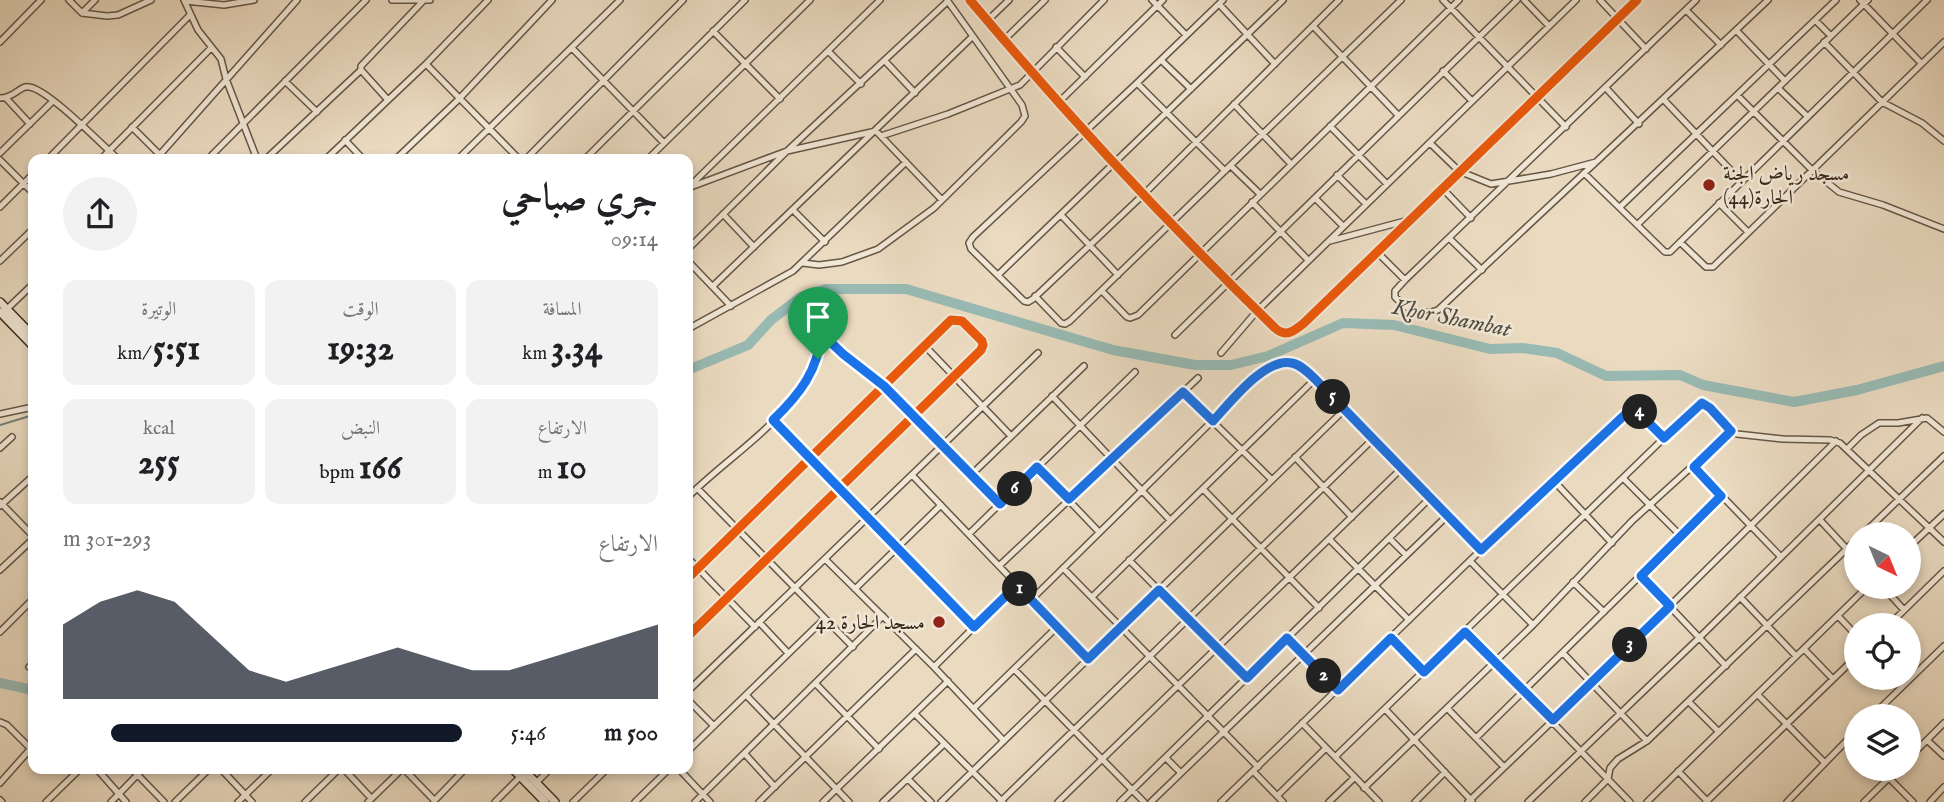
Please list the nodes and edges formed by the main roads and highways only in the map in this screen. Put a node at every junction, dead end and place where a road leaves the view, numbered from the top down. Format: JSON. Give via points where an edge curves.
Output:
{"nodes":[{"id":1,"x":0,"y":302,"type":"edge"},
{"id":2,"x":3,"y":314,"type":"edge"},
{"id":3,"x":28,"y":332,"type":"edge"},
{"id":4,"x":28,"y":341,"type":"edge"},
{"id":5,"x":517,"y":774,"type":"edge"},
{"id":6,"x":528,"y":774,"type":"edge"},
{"id":7,"x":545,"y":802,"type":"edge"},
{"id":8,"x":555,"y":802,"type":"edge"}],
"edges":[{"from":1,"to":2,"type":"main road"},
{"from":2,"to":3,"type":"main road"},
{"from":2,"to":4,"type":"main road"},
{"from":5,"to":7,"type":"main road"},
{"from":6,"to":8,"type":"main road"}]}
